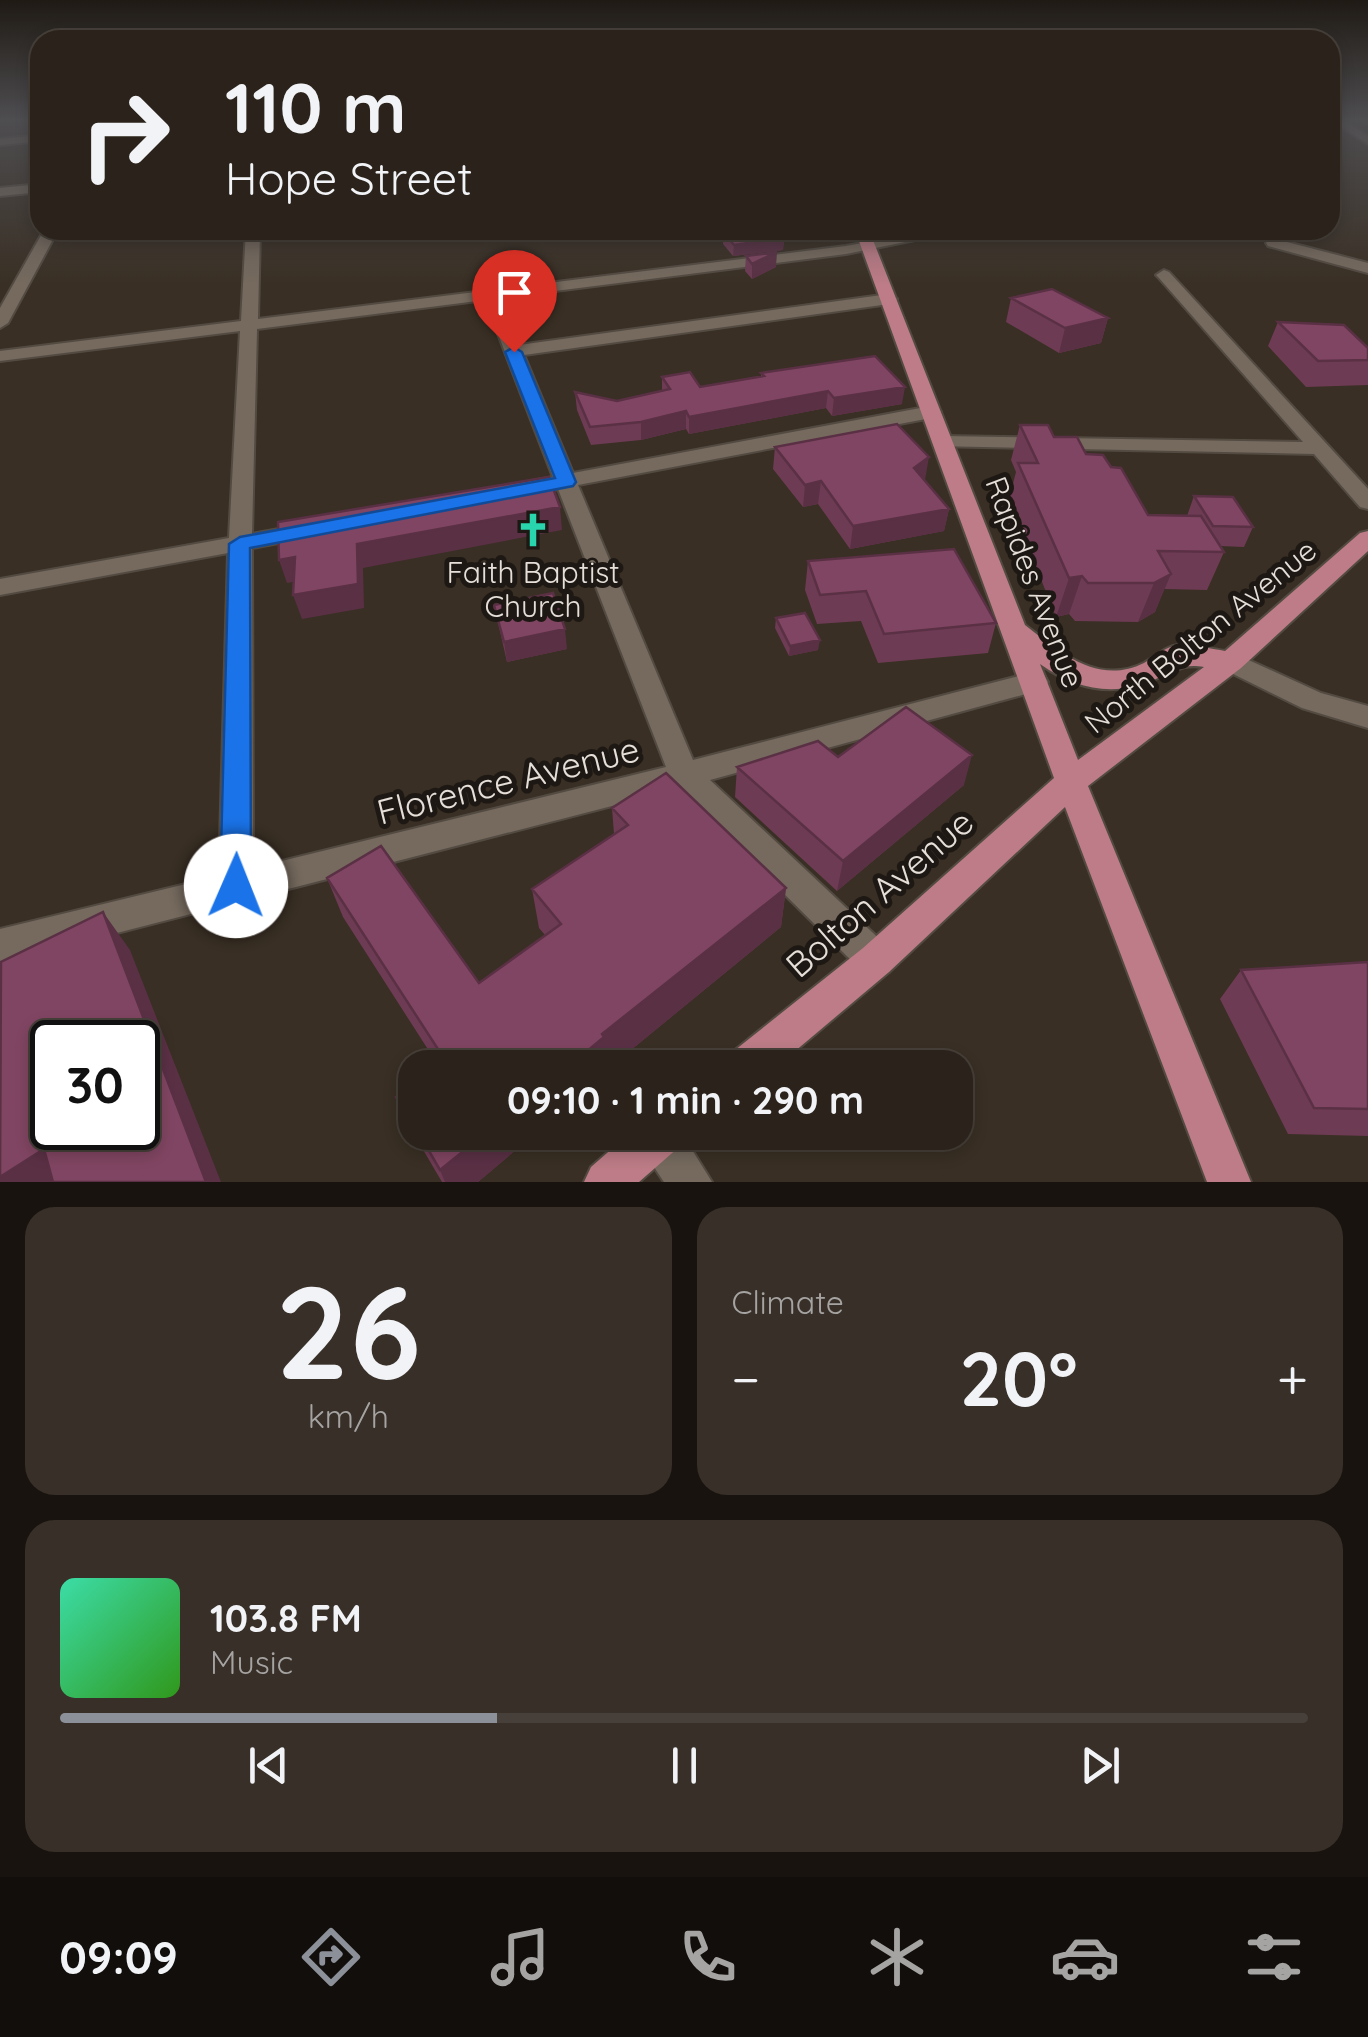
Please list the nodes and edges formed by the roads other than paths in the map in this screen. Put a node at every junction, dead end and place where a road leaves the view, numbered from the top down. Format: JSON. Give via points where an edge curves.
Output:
{"nodes":[{"id":1,"x":30,"y":189,"type":"edge"},
{"id":2,"x":0,"y":192,"type":"edge"},
{"id":3,"x":46,"y":240,"type":"edge"},
{"id":4,"x":253,"y":240,"type":"edge"},
{"id":5,"x":853,"y":240,"type":"edge"},
{"id":6,"x":867,"y":240,"type":"edge"},
{"id":7,"x":1276,"y":240,"type":"edge"},
{"id":8,"x":1318,"y":240,"type":"edge"},
{"id":9,"x":1307,"y":252,"type":"junction"},
{"id":10,"x":1368,"y":268,"type":"edge"},
{"id":11,"x":1164,"y":276,"type":"dead end"},
{"id":12,"x":491,"y":296,"type":"junction"},
{"id":13,"x":889,"y":299,"type":"junction"},
{"id":14,"x":0,"y":323,"type":"edge"},
{"id":15,"x":249,"y":325,"type":"junction"},
{"id":16,"x":514,"y":352,"type":"junction"},
{"id":17,"x":0,"y":356,"type":"edge"},
{"id":18,"x":931,"y":412,"type":"junction"},
{"id":19,"x":943,"y":442,"type":"junction"},
{"id":20,"x":1319,"y":448,"type":"junction"},
{"id":21,"x":566,"y":482,"type":"junction"},
{"id":22,"x":489,"y":496,"type":"edge"},
{"id":23,"x":1368,"y":502,"type":"edge"},
{"id":24,"x":336,"y":525,"type":"edge"},
{"id":25,"x":1368,"y":538,"type":"edge"},
{"id":26,"x":240,"y":544,"type":"junction"},
{"id":27,"x":0,"y":587,"type":"edge"},
{"id":28,"x":1013,"y":629,"type":"junction"},
{"id":29,"x":1231,"y":661,"type":"junction"},
{"id":30,"x":1034,"y":682,"type":"junction"},
{"id":31,"x":1368,"y":716,"type":"edge"},
{"id":32,"x":684,"y":775,"type":"junction"},
{"id":33,"x":1071,"y":782,"type":"junction"},
{"id":34,"x":236,"y":886,"type":"junction"},
{"id":35,"x":0,"y":946,"type":"edge"},
{"id":36,"x":876,"y":960,"type":"junction"},
{"id":37,"x":766,"y":1050,"type":"edge"},
{"id":38,"x":643,"y":1150,"type":"edge"},
{"id":39,"x":670,"y":1150,"type":"edge"},
{"id":40,"x":606,"y":1182,"type":"edge"},
{"id":41,"x":690,"y":1182,"type":"edge"},
{"id":42,"x":1229,"y":1182,"type":"edge"}],
"edges":[{"from":1,"to":2,"type":"street"},
{"from":3,"to":14,"type":"street"},
{"from":4,"to":15,"type":"street"},
{"from":5,"to":12,"type":"street"},
{"from":6,"to":13,"type":"main road","name":"Rapides Avenue"},
{"from":7,"to":9,"type":"street"},
{"from":8,"to":9,"type":"street"},
{"from":9,"to":10,"type":"street"},
{"from":11,"to":20,"type":"street"},
{"from":12,"to":15,"type":"street"},
{"from":12,"to":16,"type":"street"},
{"from":13,"to":16,"type":"street"},
{"from":13,"to":18,"type":"main road","name":"Rapides Avenue"},
{"from":15,"to":17,"type":"street"},
{"from":15,"to":26,"type":"street"},
{"from":16,"to":21,"type":"street"},
{"from":18,"to":19,"type":"main road","name":"Rapides Avenue"},
{"from":18,"to":21,"type":"street"},
{"from":19,"to":20,"type":"street"},
{"from":19,"to":28,"type":"main road","name":"Rapides Avenue"},
{"from":20,"to":23,"type":"street"},
{"from":21,"to":22,"type":"street"},
{"from":21,"to":32,"type":"street"},
{"from":24,"to":26,"type":"street"},
{"from":25,"to":29,"type":"main road","name":"North Bolton Avenue"},
{"from":26,"to":27,"type":"street"},
{"from":26,"to":34,"type":"street"},
{"from":28,"to":29,"type":"main road","via":[[1062,668],[1118,684],[1178,654]]},
{"from":28,"to":30,"type":"main road","name":"Rapides Avenue"},
{"from":29,"to":31,"type":"street","via":[[1312,701]]},
{"from":29,"to":33,"type":"main road","name":"North Bolton Avenue"},
{"from":30,"to":32,"type":"street","name":"Florence Avenue"},
{"from":30,"to":33,"type":"main road","name":"Rapides Avenue"},
{"from":32,"to":34,"type":"street","name":"Florence Avenue"},
{"from":32,"to":36,"type":"street"},
{"from":33,"to":36,"type":"main road","name":"Bolton Avenue"},
{"from":33,"to":42,"type":"main road","name":"Rapides Avenue"},
{"from":34,"to":35,"type":"street","name":"Florence Avenue"},
{"from":36,"to":37,"type":"main road","name":"Bolton Avenue"},
{"from":38,"to":40,"type":"main road"},
{"from":39,"to":41,"type":"street"}]}
